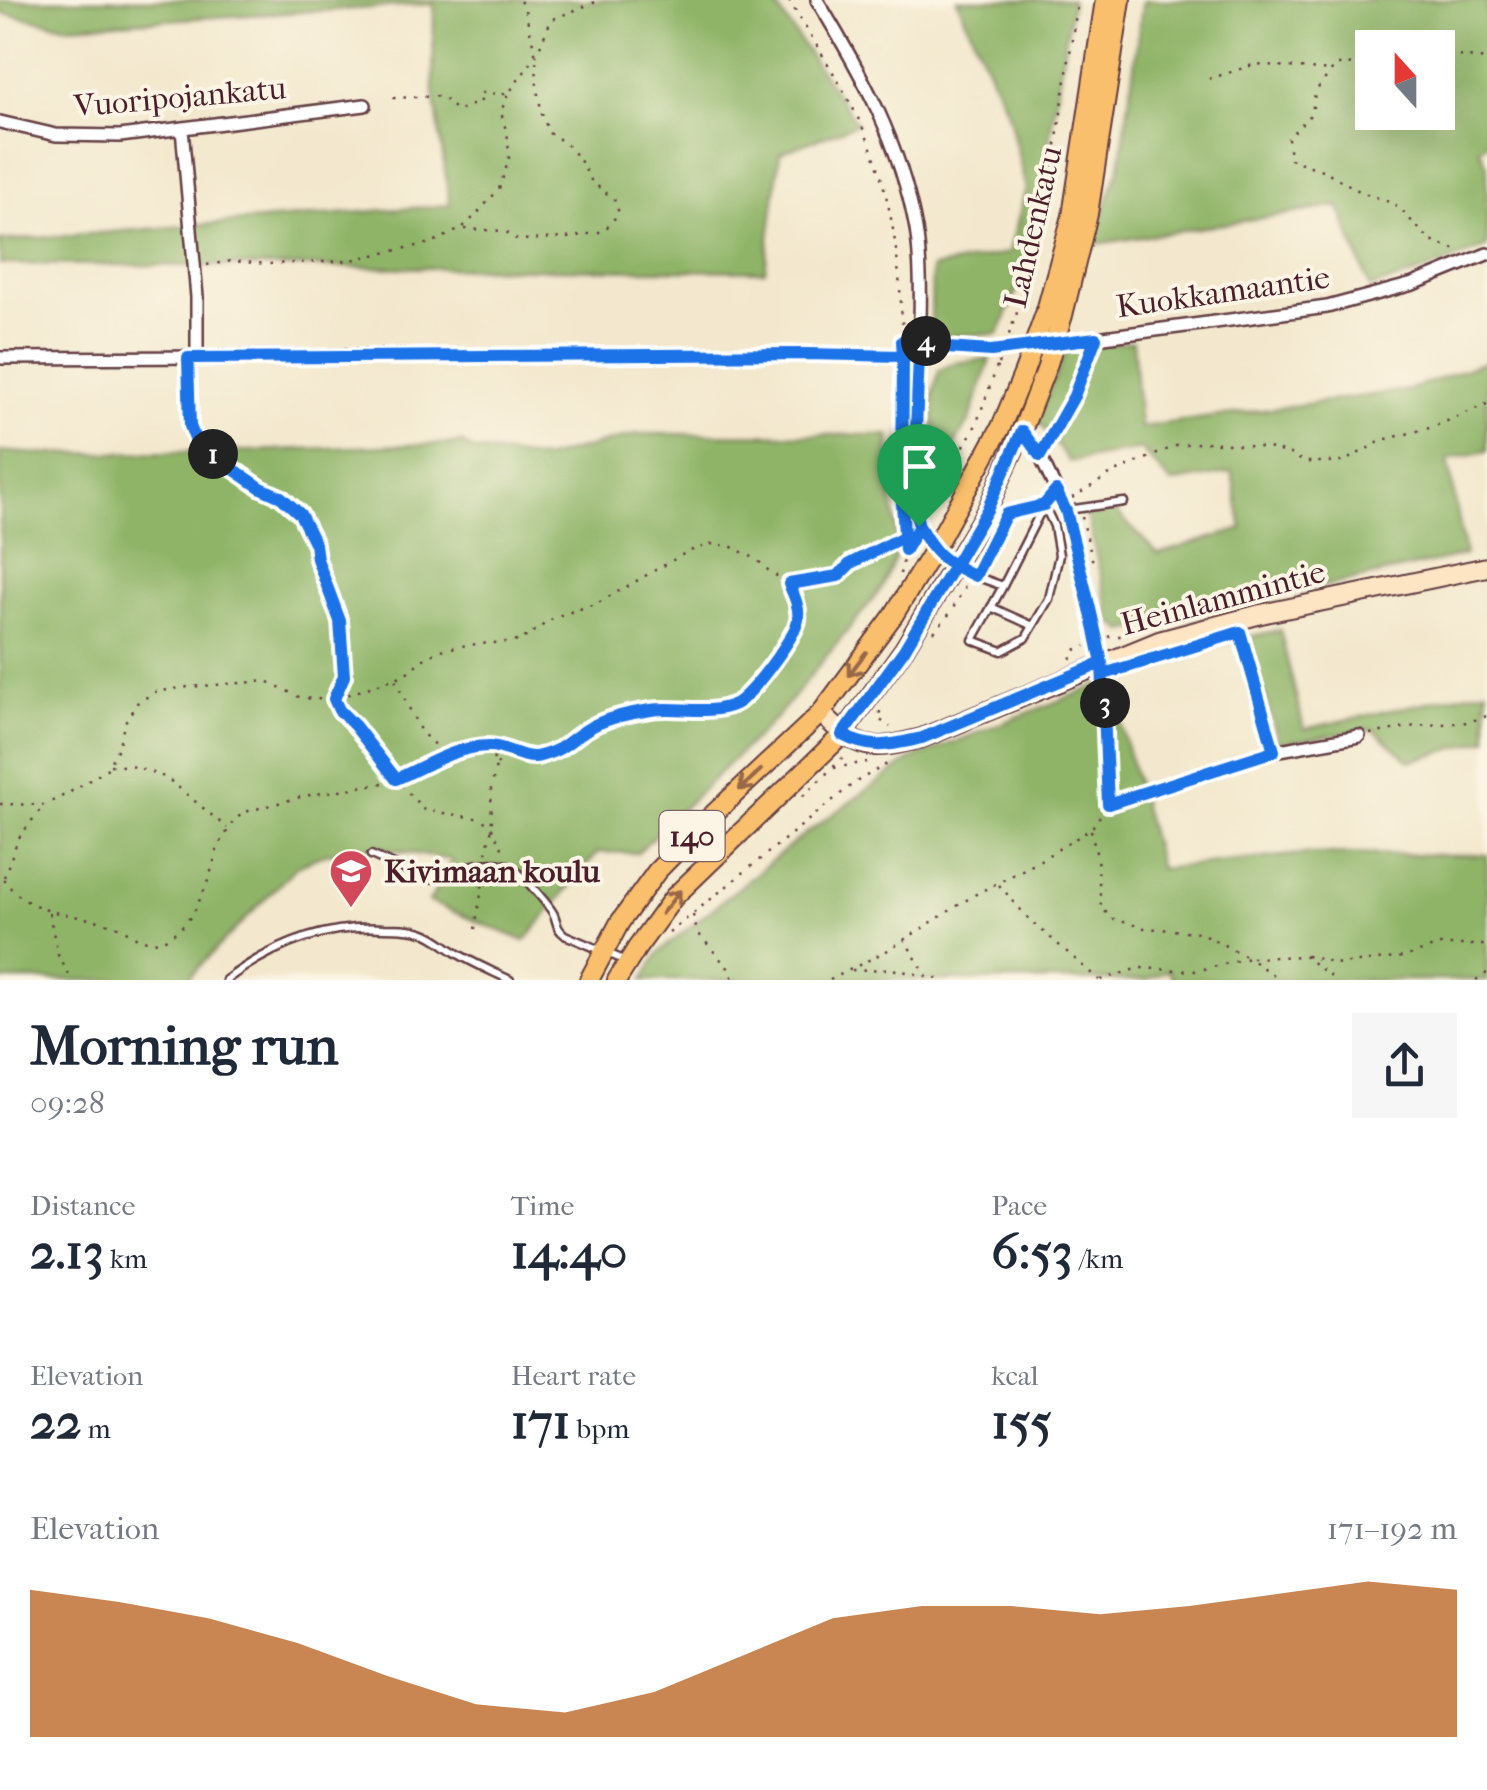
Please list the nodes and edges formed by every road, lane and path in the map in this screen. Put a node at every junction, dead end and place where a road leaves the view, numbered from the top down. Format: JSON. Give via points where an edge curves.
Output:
{"nodes":[{"id":1,"x":520,"y":0,"type":"edge"},
{"id":2,"x":600,"y":0,"type":"edge"},
{"id":3,"x":788,"y":0,"type":"edge"},
{"id":4,"x":816,"y":0,"type":"edge"},
{"id":5,"x":1078,"y":0,"type":"edge"},
{"id":6,"x":1105,"y":0,"type":"edge"},
{"id":7,"x":1121,"y":0,"type":"edge"},
{"id":8,"x":594,"y":1,"type":"edge"},
{"id":9,"x":536,"y":56,"type":"junction"},
{"id":10,"x":1455,"y":56,"type":"edge"},
{"id":11,"x":1487,"y":59,"type":"edge"},
{"id":12,"x":1355,"y":64,"type":"edge"},
{"id":13,"x":1332,"y":71,"type":"junction"},
{"id":14,"x":1209,"y":79,"type":"dead end"},
{"id":15,"x":508,"y":94,"type":"junction"},
{"id":16,"x":393,"y":98,"type":"dead end"},
{"id":17,"x":365,"y":105,"type":"dead end"},
{"id":18,"x":0,"y":122,"type":"edge"},
{"id":19,"x":182,"y":129,"type":"junction"},
{"id":20,"x":461,"y":229,"type":"junction"},
{"id":21,"x":1482,"y":256,"type":"edge"},
{"id":22,"x":194,"y":268,"type":"junction"},
{"id":23,"x":1054,"y":313,"type":"junction"},
{"id":24,"x":1096,"y":338,"type":"junction"},
{"id":25,"x":919,"y":340,"type":"junction"},
{"id":26,"x":1074,"y":341,"type":"dead end"},
{"id":27,"x":1024,"y":347,"type":"dead end"},
{"id":28,"x":903,"y":356,"type":"junction"},
{"id":29,"x":919,"y":356,"type":"junction"},
{"id":30,"x":0,"y":358,"type":"edge"},
{"id":31,"x":193,"y":358,"type":"junction"},
{"id":32,"x":1487,"y":404,"type":"edge"},
{"id":33,"x":902,"y":410,"type":"dead end"},
{"id":34,"x":1022,"y":431,"type":"junction"},
{"id":35,"x":1040,"y":456,"type":"junction"},
{"id":36,"x":1056,"y":491,"type":"junction"},
{"id":37,"x":1124,"y":502,"type":"dead end"},
{"id":38,"x":1044,"y":505,"type":"junction"},
{"id":39,"x":1064,"y":507,"type":"junction"},
{"id":40,"x":903,"y":519,"type":"dead end"},
{"id":41,"x":919,"y":526,"type":"junction"},
{"id":42,"x":905,"y":536,"type":"junction"},
{"id":43,"x":905,"y":550,"type":"junction"},
{"id":44,"x":932,"y":551,"type":"junction"},
{"id":45,"x":954,"y":565,"type":"junction"},
{"id":46,"x":1487,"y":567,"type":"edge"},
{"id":47,"x":973,"y":575,"type":"junction"},
{"id":48,"x":899,"y":579,"type":"dead end"},
{"id":49,"x":789,"y":584,"type":"junction"},
{"id":50,"x":1003,"y":586,"type":"junction"},
{"id":51,"x":991,"y":607,"type":"junction"},
{"id":52,"x":951,"y":612,"type":"dead end"},
{"id":53,"x":1237,"y":620,"type":"junction"},
{"id":54,"x":1033,"y":626,"type":"junction"},
{"id":55,"x":1102,"y":663,"type":"junction"},
{"id":56,"x":394,"y":678,"type":"junction"},
{"id":57,"x":334,"y":699,"type":"junction"},
{"id":58,"x":821,"y":713,"type":"junction"},
{"id":59,"x":1487,"y":716,"type":"edge"},
{"id":60,"x":842,"y":735,"type":"junction"},
{"id":61,"x":1359,"y":736,"type":"joint"},
{"id":62,"x":489,"y":746,"type":"junction"},
{"id":63,"x":508,"y":749,"type":"junction"},
{"id":64,"x":1274,"y":751,"type":"junction"},
{"id":65,"x":446,"y":756,"type":"junction"},
{"id":66,"x":886,"y":758,"type":"dead end"},
{"id":67,"x":868,"y":762,"type":"dead end"},
{"id":68,"x":108,"y":765,"type":"junction"},
{"id":69,"x":496,"y":766,"type":"junction"},
{"id":70,"x":834,"y":768,"type":"dead end"},
{"id":71,"x":396,"y":779,"type":"junction"},
{"id":72,"x":0,"y":804,"type":"edge"},
{"id":73,"x":1108,"y":804,"type":"junction"},
{"id":74,"x":44,"y":805,"type":"junction"},
{"id":75,"x":492,"y":828,"type":"junction"},
{"id":76,"x":1090,"y":828,"type":"junction"},
{"id":77,"x":228,"y":830,"type":"junction"},
{"id":78,"x":371,"y":855,"type":"dead end"},
{"id":79,"x":484,"y":864,"type":"junction"},
{"id":80,"x":511,"y":867,"type":"junction"},
{"id":81,"x":1,"y":877,"type":"edge"},
{"id":82,"x":998,"y":884,"type":"junction"},
{"id":83,"x":49,"y":911,"type":"junction"},
{"id":84,"x":692,"y":914,"type":"junction"},
{"id":85,"x":475,"y":928,"type":"dead end"},
{"id":86,"x":666,"y":936,"type":"dead end"},
{"id":87,"x":904,"y":939,"type":"junction"},
{"id":88,"x":1487,"y":945,"type":"edge"},
{"id":89,"x":604,"y":950,"type":"junction"},
{"id":90,"x":1305,"y":956,"type":"junction"},
{"id":91,"x":1249,"y":958,"type":"junction"},
{"id":92,"x":628,"y":962,"type":"junction"},
{"id":93,"x":846,"y":970,"type":"junction"},
{"id":94,"x":1487,"y":973,"type":"edge"},
{"id":95,"x":926,"y":977,"type":"edge"},
{"id":96,"x":72,"y":980,"type":"edge"},
{"id":97,"x":226,"y":980,"type":"edge"},
{"id":98,"x":510,"y":980,"type":"edge"},
{"id":99,"x":589,"y":980,"type":"edge"},
{"id":100,"x":618,"y":980,"type":"edge"},
{"id":101,"x":733,"y":980,"type":"edge"},
{"id":102,"x":830,"y":980,"type":"edge"},
{"id":103,"x":851,"y":980,"type":"edge"},
{"id":104,"x":945,"y":980,"type":"edge"},
{"id":105,"x":1100,"y":980,"type":"edge"},
{"id":106,"x":1280,"y":980,"type":"edge"},
{"id":107,"x":1335,"y":980,"type":"edge"},
{"id":108,"x":1476,"y":980,"type":"edge"}],
"edges":[{"from":1,"to":9,"type":"path"},
{"from":2,"to":8,"type":"path"},
{"from":3,"to":28,"type":"path","via":[[848,97],[886,194],[899,260]]},
{"from":4,"to":25,"type":"street","via":[[863,78],[899,164],[916,232]]},
{"from":5,"to":41,"type":"path","bridge":true,"via":[[1050,185],[1022,298],[976,424]]},
{"from":6,"to":23,"type":"main road","name":"Lahdenkatu"},
{"from":7,"to":23,"type":"main road","name":"Lahdenkatu","number":"140","via":[[1088,214]]},
{"from":8,"to":9,"type":"path","via":[[552,20]]},
{"from":9,"to":15,"type":"path"},
{"from":9,"to":20,"type":"path","via":[[549,133],[580,160],[619,212],[604,231],[567,238],[517,240],[505,231]]},
{"from":10,"to":11,"type":"path"},
{"from":12,"to":13,"type":"path"},
{"from":13,"to":14,"type":"path","via":[[1256,64]]},
{"from":13,"to":21,"type":"path","via":[[1316,92],[1312,113],[1288,138],[1290,159],[1395,204],[1432,241]]},
{"from":15,"to":16,"type":"path","via":[[482,93],[483,100],[458,111],[441,96]]},
{"from":15,"to":20,"type":"path","via":[[502,112],[509,160],[499,189]]},
{"from":17,"to":19,"type":"street","name":"Vuoripojankatu"},
{"from":18,"to":19,"type":"street","name":"Vuoripojankatu","via":[[79,136]]},
{"from":19,"to":22,"type":"street"},
{"from":20,"to":22,"type":"path","via":[[431,243],[346,260]]},
{"from":21,"to":24,"type":"street","name":"Kuokkamaantie","via":[[1413,284],[1327,307]]},
{"from":22,"to":31,"type":"street"},
{"from":23,"to":34,"type":"main road","name":"Lahdenkatu","number":"140","bridge":true,"via":[[1048,363]]},
{"from":23,"to":44,"type":"main road","name":"Lahdenkatu","number":"140","bridge":true},
{"from":24,"to":26,"type":"street","name":"Kuokkamaantie"},
{"from":24,"to":35,"type":"path"},
{"from":25,"to":27,"type":"path","via":[[991,351]]},
{"from":25,"to":29,"type":"street"},
{"from":28,"to":29,"type":"street"},
{"from":28,"to":31,"type":"street"},
{"from":28,"to":33,"type":"path"},
{"from":29,"to":41,"type":"street","via":[[913,503]]},
{"from":30,"to":31,"type":"street"},
{"from":31,"to":57,"type":"path","via":[[190,426],[197,444],[281,497],[300,514],[315,544],[340,621],[344,676]]},
{"from":32,"to":39,"type":"path","via":[[1382,440],[1342,462],[1304,462],[1268,448],[1178,445],[1114,473]]},
{"from":34,"to":35,"type":"street"},
{"from":34,"to":45,"type":"main road","name":"Lahdenkatu","number":"140"},
{"from":35,"to":36,"type":"street"},
{"from":36,"to":38,"type":"lane"},
{"from":36,"to":39,"type":"street"},
{"from":37,"to":39,"type":"lane"},
{"from":38,"to":47,"type":"lane","via":[[1006,514]]},
{"from":38,"to":50,"type":"lane"},
{"from":38,"to":54,"type":"lane","via":[[1058,556],[1050,599]]},
{"from":39,"to":55,"type":"street"},
{"from":40,"to":42,"type":"path"},
{"from":41,"to":43,"type":"path"},
{"from":41,"to":44,"type":"street"},
{"from":42,"to":43,"type":"path"},
{"from":42,"to":49,"type":"path","via":[[838,576]]},
{"from":43,"to":48,"type":"path"},
{"from":44,"to":45,"type":"street"},
{"from":44,"to":58,"type":"main road","name":"Lahdenkatu","number":"140","one_way":true},
{"from":45,"to":47,"type":"lane"},
{"from":45,"to":60,"type":"main road","name":"Lahdenkatu","number":"140","via":[[904,650]]},
{"from":46,"to":53,"type":"street","name":"Heinlammintie"},
{"from":47,"to":50,"type":"lane"},
{"from":47,"to":52,"type":"path"},
{"from":49,"to":56,"type":"path","via":[[756,558],[710,544],[598,603],[556,617],[520,641],[441,650]]},
{"from":49,"to":63,"type":"path","via":[[799,617],[794,634],[734,704],[719,710],[654,709],[603,722],[563,749],[534,758]]},
{"from":50,"to":51,"type":"lane"},
{"from":51,"to":54,"type":"lane"},
{"from":51,"to":54,"type":"lane","via":[[972,640],[1002,651]]},
{"from":53,"to":55,"type":"street","name":"Heinlammintie"},
{"from":53,"to":64,"type":"street"},
{"from":55,"to":60,"type":"street","name":"Heinlammintie","via":[[922,738],[874,746]]},
{"from":55,"to":73,"type":"path"},
{"from":56,"to":57,"type":"path"},
{"from":56,"to":65,"type":"path","via":[[421,732]]},
{"from":57,"to":68,"type":"path","via":[[301,698],[268,681],[155,692],[137,703]]},
{"from":57,"to":71,"type":"path"},
{"from":58,"to":60,"type":"street"},
{"from":58,"to":89,"type":"main road","name":"Lahdenkatu","number":"140","one_way":true,"via":[[657,871]]},
{"from":59,"to":61,"type":"path"},
{"from":92,"to":60,"type":"main road","name":"Lahdenkatu","number":"140","one_way":true,"via":[[674,897]]},
{"from":61,"to":64,"type":"street"},
{"from":62,"to":63,"type":"path"},
{"from":62,"to":65,"type":"path"},
{"from":62,"to":69,"type":"path"},
{"from":63,"to":69,"type":"path"},
{"from":64,"to":73,"type":"path"},
{"from":65,"to":71,"type":"path"},
{"from":66,"to":84,"type":"path","via":[[903,755],[854,783]]},
{"from":67,"to":70,"type":"path"},
{"from":68,"to":74,"type":"path"},
{"from":68,"to":77,"type":"path","via":[[167,778]]},
{"from":69,"to":75,"type":"path"},
{"from":71,"to":75,"type":"path","via":[[424,810],[482,819]]},
{"from":71,"to":77,"type":"path","via":[[245,812]]},
{"from":72,"to":74,"type":"path"},
{"from":73,"to":76,"type":"path"},
{"from":74,"to":81,"type":"path"},
{"from":75,"to":79,"type":"path"},
{"from":75,"to":80,"type":"path"},
{"from":76,"to":82,"type":"path"},
{"from":76,"to":91,"type":"path","via":[[1101,908],[1114,919],[1199,932]]},
{"from":77,"to":83,"type":"path","via":[[193,914],[162,941]]},
{"from":78,"to":79,"type":"lane","via":[[426,879]]},
{"from":79,"to":80,"type":"lane"},
{"from":79,"to":85,"type":"path"},
{"from":80,"to":89,"type":"lane","via":[[546,904],[557,928]]},
{"from":81,"to":83,"type":"path"},
{"from":82,"to":87,"type":"path"},
{"from":82,"to":105,"type":"path"},
{"from":83,"to":96,"type":"path","via":[[58,956]]},
{"from":84,"to":86,"type":"path"},
{"from":84,"to":101,"type":"path","via":[[697,932]]},
{"from":87,"to":93,"type":"path"},
{"from":87,"to":95,"type":"path"},
{"from":88,"to":90,"type":"path","via":[[1439,945],[1404,957],[1340,964]]},
{"from":89,"to":92,"type":"lane"},
{"from":89,"to":99,"type":"main road","name":"Lahdenkatu","number":"140"},
{"from":90,"to":91,"type":"path"},
{"from":90,"to":107,"type":"path"},
{"from":91,"to":105,"type":"path","via":[[1196,970],[1140,968]]},
{"from":91,"to":106,"type":"path"},
{"from":92,"to":100,"type":"main road","name":"Lahdenkatu","number":"140"},
{"from":93,"to":95,"type":"path","via":[[892,969]]},
{"from":93,"to":102,"type":"path"},
{"from":93,"to":103,"type":"path"},
{"from":94,"to":108,"type":"path"},
{"from":95,"to":104,"type":"path"},
{"from":97,"to":98,"type":"lane","via":[[310,935],[370,927],[433,936]]}]}
